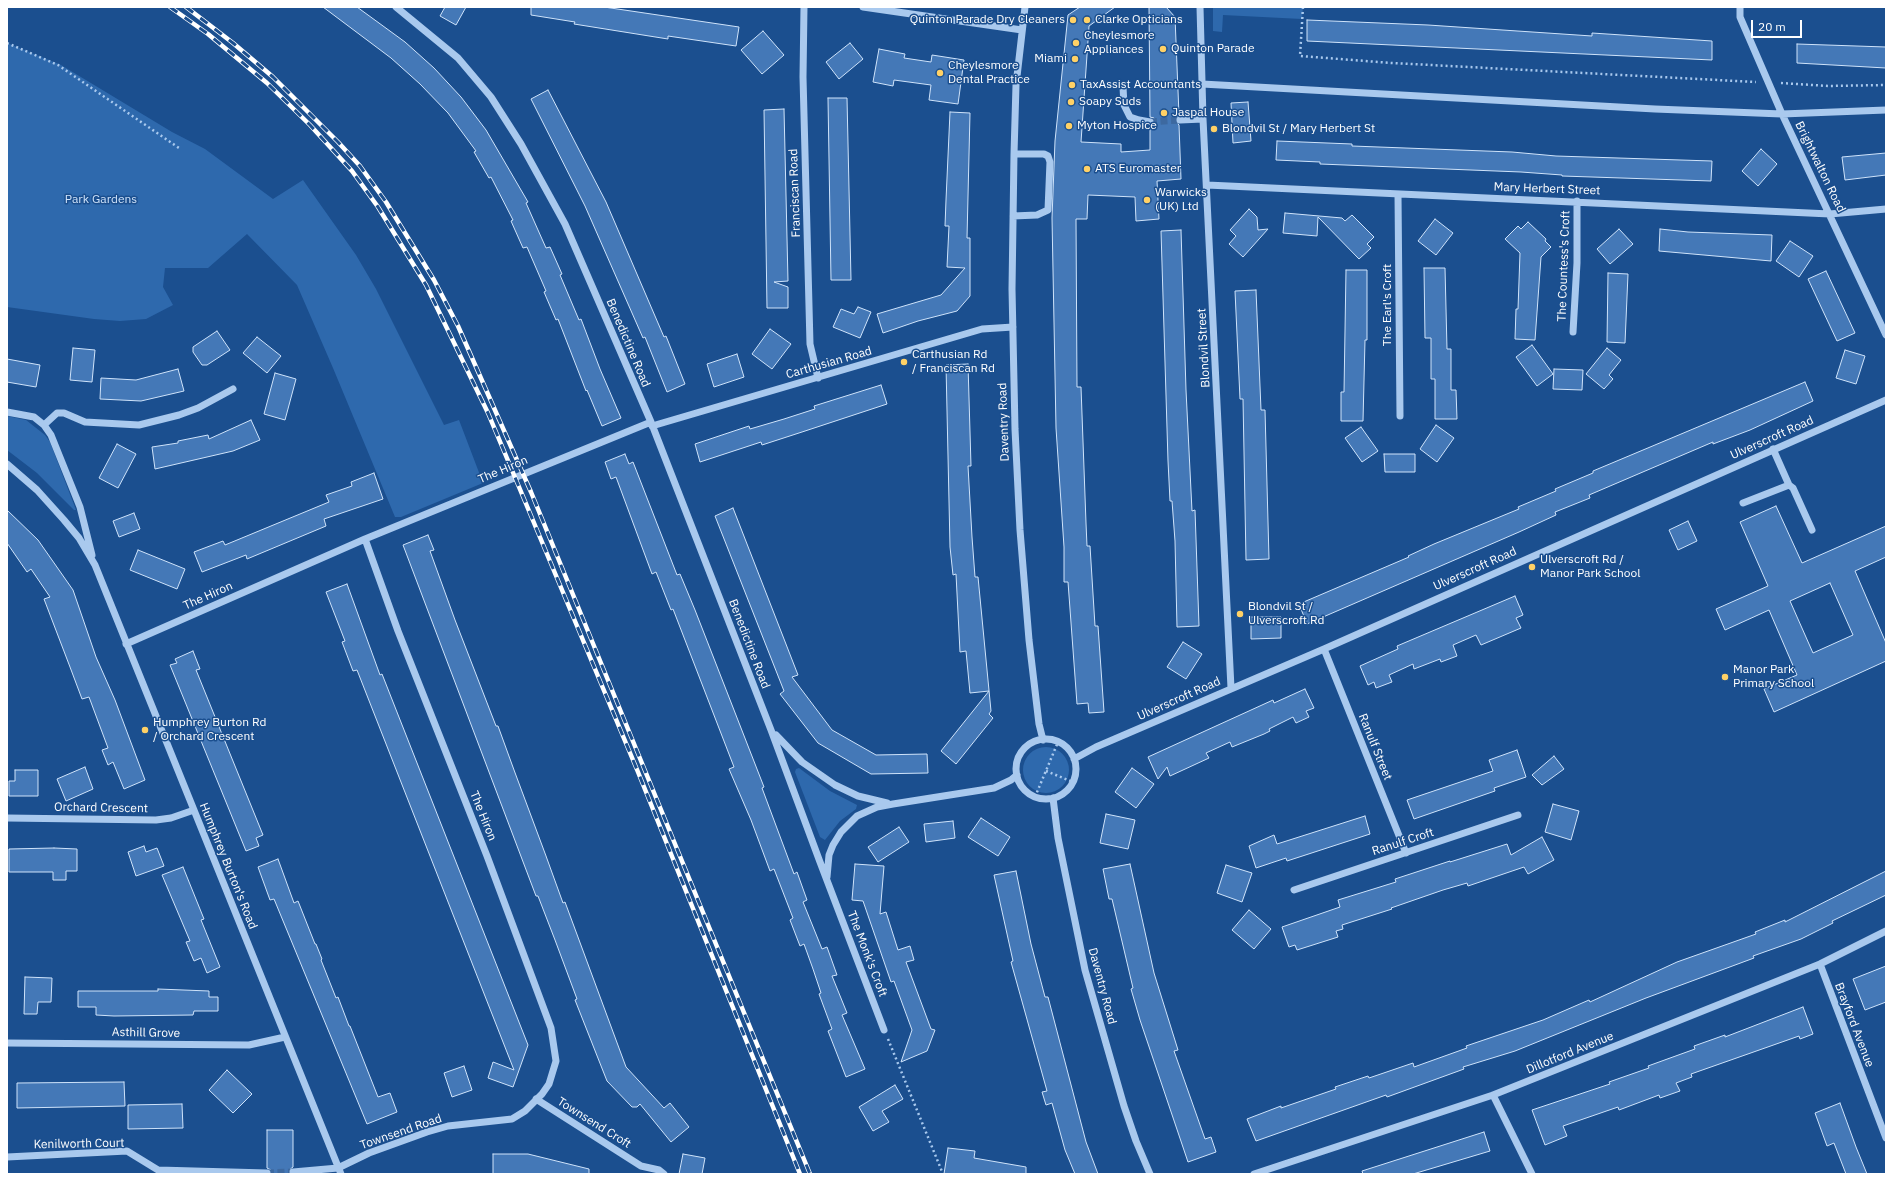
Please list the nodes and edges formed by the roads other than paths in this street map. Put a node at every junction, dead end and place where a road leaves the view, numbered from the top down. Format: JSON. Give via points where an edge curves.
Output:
{"nodes":[{"id":1,"x":396,"y":7,"type":"edge"},
{"id":2,"x":804,"y":7,"type":"edge"},
{"id":3,"x":863,"y":7,"type":"edge"},
{"id":4,"x":1025,"y":7,"type":"edge"},
{"id":5,"x":1200,"y":7,"type":"edge"},
{"id":6,"x":1740,"y":7,"type":"edge"},
{"id":7,"x":909,"y":10,"type":"edge"},
{"id":8,"x":1022,"y":30,"type":"junction"},
{"id":9,"x":1202,"y":84,"type":"junction"},
{"id":10,"x":1123,"y":86,"type":"dead end"},
{"id":11,"x":1886,"y":110,"type":"edge"},
{"id":12,"x":1782,"y":114,"type":"junction"},
{"id":13,"x":1204,"y":119,"type":"junction"},
{"id":14,"x":1180,"y":120,"type":"tunnel mouth"},
{"id":15,"x":1150,"y":122,"type":"tunnel mouth"},
{"id":16,"x":1014,"y":154,"type":"junction"},
{"id":17,"x":1207,"y":185,"type":"junction"},
{"id":18,"x":1398,"y":194,"type":"junction"},
{"id":19,"x":1577,"y":201,"type":"junction"},
{"id":20,"x":1886,"y":209,"type":"edge"},
{"id":21,"x":1830,"y":214,"type":"junction"},
{"id":22,"x":1013,"y":216,"type":"junction"},
{"id":23,"x":1013,"y":327,"type":"junction"},
{"id":24,"x":1573,"y":332,"type":"dead end"},
{"id":25,"x":1886,"y":335,"type":"edge"},
{"id":26,"x":818,"y":378,"type":"junction"},
{"id":27,"x":233,"y":389,"type":"dead end"},
{"id":28,"x":1886,"y":400,"type":"edge"},
{"id":29,"x":7,"y":412,"type":"edge"},
{"id":30,"x":1400,"y":416,"type":"dead end"},
{"id":31,"x":651,"y":424,"type":"junction"},
{"id":32,"x":44,"y":425,"type":"junction"},
{"id":33,"x":1774,"y":449,"type":"junction"},
{"id":34,"x":7,"y":464,"type":"edge"},
{"id":35,"x":1789,"y":485,"type":"junction"},
{"id":36,"x":1743,"y":503,"type":"dead end"},
{"id":37,"x":1812,"y":530,"type":"dead end"},
{"id":38,"x":365,"y":539,"type":"junction"},
{"id":39,"x":95,"y":565,"type":"junction"},
{"id":40,"x":126,"y":644,"type":"junction"},
{"id":41,"x":1324,"y":649,"type":"junction"},
{"id":42,"x":1231,"y":688,"type":"junction"},
{"id":43,"x":771,"y":730,"type":"junction"},
{"id":44,"x":1043,"y":740,"type":"junction"},
{"id":45,"x":1074,"y":759,"type":"junction"},
{"id":46,"x":1017,"y":775,"type":"junction"},
{"id":47,"x":1053,"y":798,"type":"junction"},
{"id":48,"x":893,"y":804,"type":"junction"},
{"id":49,"x":194,"y":810,"type":"junction"},
{"id":50,"x":1518,"y":816,"type":"dead end"},
{"id":51,"x":7,"y":818,"type":"edge"},
{"id":52,"x":1406,"y":853,"type":"junction"},
{"id":53,"x":829,"y":886,"type":"junction"},
{"id":54,"x":1294,"y":890,"type":"dead end"},
{"id":55,"x":1886,"y":931,"type":"edge"},
{"id":56,"x":1820,"y":964,"type":"junction"},
{"id":57,"x":884,"y":1030,"type":"road end"},
{"id":58,"x":285,"y":1037,"type":"junction"},
{"id":59,"x":7,"y":1043,"type":"edge"},
{"id":60,"x":1493,"y":1095,"type":"junction"},
{"id":61,"x":536,"y":1099,"type":"junction"},
{"id":62,"x":1886,"y":1138,"type":"edge"},
{"id":63,"x":7,"y":1157,"type":"edge"},
{"id":64,"x":340,"y":1171,"type":"edge"},
{"id":65,"x":293,"y":1172,"type":"dead end"},
{"id":66,"x":200,"y":1173,"type":"edge"},
{"id":67,"x":267,"y":1173,"type":"edge"},
{"id":68,"x":257,"y":1174,"type":"edge"},
{"id":69,"x":664,"y":1174,"type":"edge"},
{"id":70,"x":1150,"y":1174,"type":"edge"},
{"id":71,"x":1254,"y":1174,"type":"edge"},
{"id":72,"x":1532,"y":1174,"type":"edge"}],
"edges":[{"from":1,"to":31,"type":"street","name":"Benedictine Road","via":[[458,58],[509,123],[564,224]]},
{"from":2,"to":26,"type":"street","name":"Franciscan Road","via":[[810,344]]},
{"from":3,"to":7,"type":"street"},
{"from":4,"to":8,"type":"street","name":"Daventry Road"},
{"from":5,"to":9,"type":"street","name":"Blondvil Street"},
{"from":6,"to":12,"type":"street","name":"Brightwalton Road","via":[[1740,17]]},
{"from":7,"to":8,"type":"street"},
{"from":8,"to":16,"type":"street","name":"Daventry Road","via":[[1016,85]]},
{"from":9,"to":12,"type":"street"},
{"from":9,"to":13,"type":"street","name":"Blondvil Street"},
{"from":10,"to":15,"type":"street","via":[[1124,105],[1130,117]]},
{"from":11,"to":12,"type":"street"},
{"from":12,"to":21,"type":"street","name":"Brightwalton Road"},
{"from":13,"to":14,"type":"street"},
{"from":13,"to":17,"type":"street","name":"Blondvil Street"},
{"from":16,"to":22,"type":"street","name":"Daventry Road"},
{"from":16,"to":22,"type":"street","via":[[1044,154],[1050,162],[1048,210],[1037,215]]},
{"from":17,"to":18,"type":"street","name":"Mary Herbert Street"},
{"from":17,"to":42,"type":"street","name":"Blondvil Street"},
{"from":18,"to":19,"type":"street","name":"Mary Herbert Street"},
{"from":18,"to":30,"type":"street","name":"The Earl's Croft"},
{"from":19,"to":21,"type":"street","name":"Mary Herbert Street"},
{"from":19,"to":24,"type":"street","name":"The Countess's Croft"},
{"from":20,"to":21,"type":"street","name":"Mary Herbert Street"},
{"from":21,"to":25,"type":"street","name":"Brightwalton Road"},
{"from":22,"to":23,"type":"street","name":"Daventry Road"},
{"from":23,"to":26,"type":"street","name":"Carthusian Road","via":[[982,329]]},
{"from":23,"to":44,"type":"street","name":"Daventry Road","via":[[1020,530],[1039,724]]},
{"from":26,"to":31,"type":"street","name":"Carthusian Road"},
{"from":27,"to":32,"type":"street","via":[[198,408],[139,424],[85,422],[64,413],[57,413]]},
{"from":28,"to":33,"type":"street","name":"Ulverscroft Road"},
{"from":29,"to":32,"type":"street","via":[[34,417]]},
{"from":31,"to":38,"type":"street","name":"The Hiron"},
{"from":31,"to":43,"type":"street","name":"Benedictine Road"},
{"from":32,"to":39,"type":"street","name":"Humphrey Burton's Road","via":[[52,435],[80,507]]},
{"from":33,"to":35,"type":"street"},
{"from":33,"to":41,"type":"street","name":"Ulverscroft Road"},
{"from":34,"to":39,"type":"street","name":"Humphrey Burton's Road","via":[[64,520],[79,538]]},
{"from":35,"to":36,"type":"street"},
{"from":35,"to":37,"type":"street","via":[[1793,488]]},
{"from":38,"to":40,"type":"street","name":"The Hiron"},
{"from":38,"to":61,"type":"street","name":"The Hiron","via":[[551,1028],[555,1049],[554,1072],[549,1084]]},
{"from":39,"to":40,"type":"street","name":"Humphrey Burton's Road"},
{"from":40,"to":49,"type":"street","name":"Humphrey Burton's Road"},
{"from":41,"to":42,"type":"street","name":"Ulverscroft Road"},
{"from":41,"to":52,"type":"street","name":"Ranulf Street"},
{"from":42,"to":45,"type":"street","name":"Ulverscroft Road"},
{"from":43,"to":48,"type":"street","name":"Benedictine Road","via":[[797,757],[835,785],[870,800]]},
{"from":43,"to":53,"type":"street","name":"Benedictine Road"},
{"from":44,"to":45,"type":"street","via":[[1058,742]]},
{"from":44,"to":46,"type":"street","via":[[1029,745],[1020,754]]},
{"from":45,"to":47,"type":"street","via":[[1076,768],[1073,782],[1064,792]]},
{"from":46,"to":47,"type":"street","via":[[1024,788],[1035,797]]},
{"from":46,"to":48,"type":"street","name":"Benedictine Road","via":[[994,788]]},
{"from":47,"to":70,"type":"street","name":"Daventry Road","via":[[1058,838],[1085,970],[1124,1106]]},
{"from":48,"to":53,"type":"street","name":"Benedictine Road","via":[[877,807],[857,816],[840,832],[829,855]]},
{"from":49,"to":51,"type":"street","name":"Orchard Crescent","via":[[172,818],[156,820]]},
{"from":49,"to":58,"type":"street","name":"Humphrey Burton's Road"},
{"from":50,"to":52,"type":"street","name":"Ranulf Croft"},
{"from":52,"to":54,"type":"street","name":"Ranulf Croft"},
{"from":53,"to":57,"type":"street","name":"The Monk's Croft"},
{"from":55,"to":56,"type":"street","name":"Dillotford Avenue"},
{"from":56,"to":60,"type":"street","name":"Dillotford Avenue"},
{"from":56,"to":62,"type":"street","name":"Brayford Avenue"},
{"from":58,"to":59,"type":"street","name":"Asthill Grove","via":[[249,1045]]},
{"from":58,"to":64,"type":"street","name":"Humphrey Burton's Road"},
{"from":60,"to":71,"type":"street","name":"Dillotford Avenue"},
{"from":60,"to":72,"type":"street"},
{"from":61,"to":64,"type":"street","name":"Townsend Road","via":[[525,1112],[512,1119],[462,1124],[427,1132],[369,1153]]},
{"from":61,"to":69,"type":"street","name":"Townsend Croft","via":[[641,1166],[659,1170]]},
{"from":63,"to":66,"type":"street","name":"Kenilworth Court","via":[[127,1151],[158,1170]]},
{"from":64,"to":65,"type":"street"},
{"from":66,"to":68,"type":"street","name":"Kenilworth Court"},
{"from":67,"to":68,"type":"street","name":"Kenilworth Court"}]}
